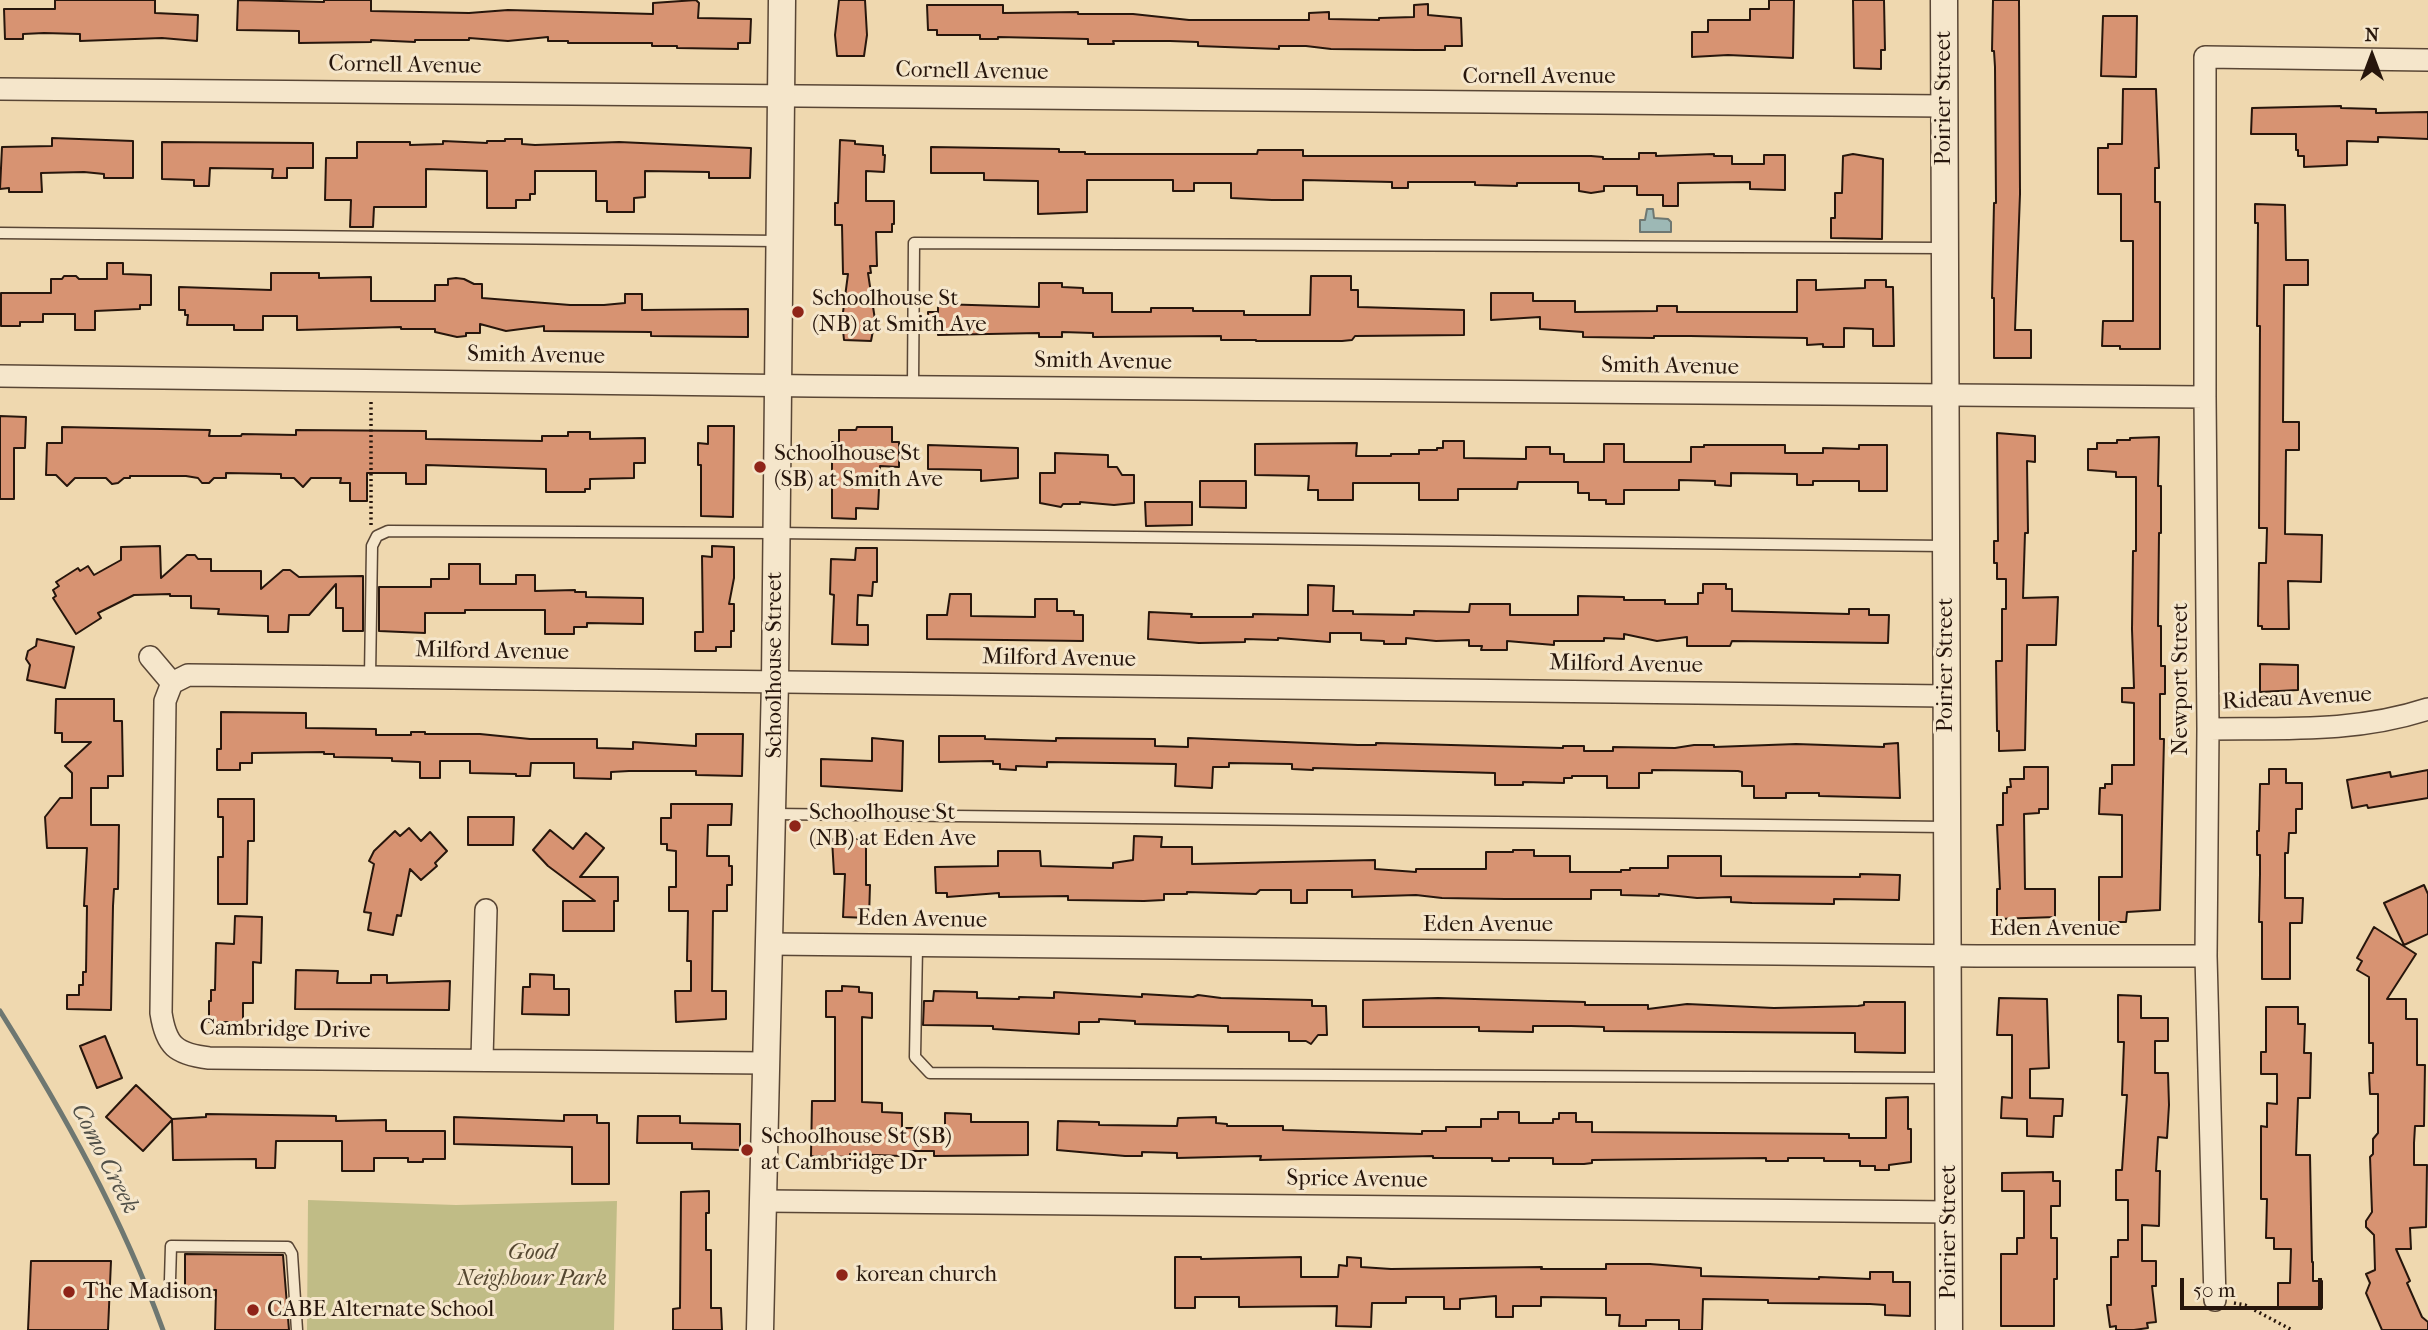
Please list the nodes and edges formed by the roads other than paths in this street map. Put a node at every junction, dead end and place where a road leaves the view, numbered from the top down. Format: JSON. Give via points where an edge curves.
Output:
{"nodes":[{"id":1,"x":782,"y":0,"type":"edge"},
{"id":2,"x":1944,"y":0,"type":"edge"},
{"id":3,"x":2428,"y":60,"type":"edge"},
{"id":4,"x":0,"y":89,"type":"edge"},
{"id":5,"x":780,"y":96,"type":"junction"},
{"id":6,"x":1944,"y":106,"type":"junction"},
{"id":7,"x":0,"y":233,"type":"edge"},
{"id":8,"x":781,"y":241,"type":"junction"},
{"id":9,"x":1944,"y":248,"type":"junction"},
{"id":10,"x":0,"y":376,"type":"edge"},
{"id":11,"x":779,"y":384,"type":"junction"},
{"id":12,"x":913,"y":386,"type":"junction"},
{"id":13,"x":1945,"y":395,"type":"junction"},
{"id":14,"x":2205,"y":397,"type":"junction"},
{"id":15,"x":775,"y":533,"type":"junction"},
{"id":16,"x":1945,"y":546,"type":"junction"},
{"id":17,"x":150,"y":657,"type":"dead end"},
{"id":18,"x":370,"y":677,"type":"junction"},
{"id":19,"x":775,"y":681,"type":"junction"},
{"id":20,"x":172,"y":683,"type":"junction"},
{"id":21,"x":1946,"y":696,"type":"junction"},
{"id":22,"x":2428,"y":709,"type":"edge"},
{"id":23,"x":2208,"y":729,"type":"junction"},
{"id":24,"x":773,"y":814,"type":"junction"},
{"id":25,"x":1947,"y":827,"type":"junction"},
{"id":26,"x":486,"y":910,"type":"dead end"},
{"id":27,"x":770,"y":944,"type":"junction"},
{"id":28,"x":917,"y":947,"type":"junction"},
{"id":29,"x":1948,"y":955,"type":"junction"},
{"id":30,"x":2206,"y":956,"type":"junction"},
{"id":31,"x":482,"y":1059,"type":"junction"},
{"id":32,"x":766,"y":1063,"type":"junction"},
{"id":33,"x":1948,"y":1078,"type":"junction"},
{"id":34,"x":764,"y":1201,"type":"junction"},
{"id":35,"x":1950,"y":1212,"type":"junction"},
{"id":36,"x":170,"y":1280,"type":"dead end"},
{"id":37,"x":2215,"y":1300,"type":"road end"},
{"id":38,"x":297,"y":1330,"type":"edge"},
{"id":39,"x":760,"y":1330,"type":"edge"},
{"id":40,"x":1949,"y":1330,"type":"edge"}],
"edges":[{"from":1,"to":5,"type":"street","name":"Schoolhouse Street"},
{"from":2,"to":6,"type":"street","name":"Poirier Street"},
{"from":3,"to":14,"type":"street","name":"Newport Street","via":[[2205,57]]},
{"from":4,"to":5,"type":"street","name":"Cornell Avenue"},
{"from":5,"to":6,"type":"street","name":"Cornell Avenue"},
{"from":5,"to":8,"type":"street","name":"Schoolhouse Street"},
{"from":6,"to":9,"type":"street","name":"Poirier Street"},
{"from":7,"to":8,"type":"lane"},
{"from":8,"to":11,"type":"street","name":"Schoolhouse Street"},
{"from":9,"to":12,"type":"lane","via":[[914,243]]},
{"from":9,"to":13,"type":"street","name":"Poirier Street"},
{"from":10,"to":11,"type":"street","name":"Smith Avenue"},
{"from":11,"to":12,"type":"street","name":"Smith Avenue"},
{"from":11,"to":15,"type":"street","name":"Schoolhouse Street"},
{"from":12,"to":13,"type":"street","name":"Smith Avenue"},
{"from":13,"to":14,"type":"street","name":"Smith Avenue"},
{"from":13,"to":16,"type":"street","name":"Poirier Street"},
{"from":14,"to":23,"type":"street","name":"Newport Street"},
{"from":15,"to":16,"type":"lane"},
{"from":15,"to":18,"type":"lane","via":[[388,531],[377,536],[372,546]]},
{"from":15,"to":19,"type":"street","name":"Schoolhouse Street"},
{"from":16,"to":21,"type":"street","name":"Poirier Street"},
{"from":17,"to":20,"type":"street"},
{"from":18,"to":19,"type":"street","name":"Milford Avenue"},
{"from":18,"to":20,"type":"street","name":"Milford Avenue","via":[[188,676]]},
{"from":19,"to":21,"type":"street","name":"Milford Avenue"},
{"from":19,"to":24,"type":"street","name":"Schoolhouse Street"},
{"from":20,"to":31,"type":"street","name":"Cambridge Drive","via":[[165,701],[161,1013],[164,1030],[177,1051],[209,1058]]},
{"from":21,"to":25,"type":"street","name":"Poirier Street"},
{"from":22,"to":23,"type":"street","name":"Rideau Avenue","via":[[2337,728]]},
{"from":23,"to":30,"type":"street","name":"Newport Street"},
{"from":24,"to":25,"type":"lane"},
{"from":24,"to":27,"type":"street","name":"Schoolhouse Street"},
{"from":25,"to":29,"type":"street","name":"Poirier Street"},
{"from":26,"to":31,"type":"street"},
{"from":27,"to":28,"type":"street","name":"Eden Avenue"},
{"from":27,"to":32,"type":"street","name":"Schoolhouse Street"},
{"from":28,"to":29,"type":"street","name":"Eden Avenue"},
{"from":28,"to":33,"type":"lane","via":[[915,1057],[930,1073]]},
{"from":29,"to":30,"type":"street","name":"Eden Avenue"},
{"from":29,"to":33,"type":"street","name":"Poirier Street"},
{"from":30,"to":37,"type":"street","name":"Newport Street"},
{"from":31,"to":32,"type":"street","name":"Cambridge Drive"},
{"from":32,"to":34,"type":"street","name":"Schoolhouse Street"},
{"from":33,"to":35,"type":"street","name":"Poirier Street"},
{"from":34,"to":35,"type":"street","name":"Sprice Avenue"},
{"from":34,"to":39,"type":"street","name":"Schoolhouse Street"},
{"from":35,"to":40,"type":"street","name":"Poirier Street"},
{"from":36,"to":38,"type":"lane","via":[[171,1246],[288,1247]]}]}
